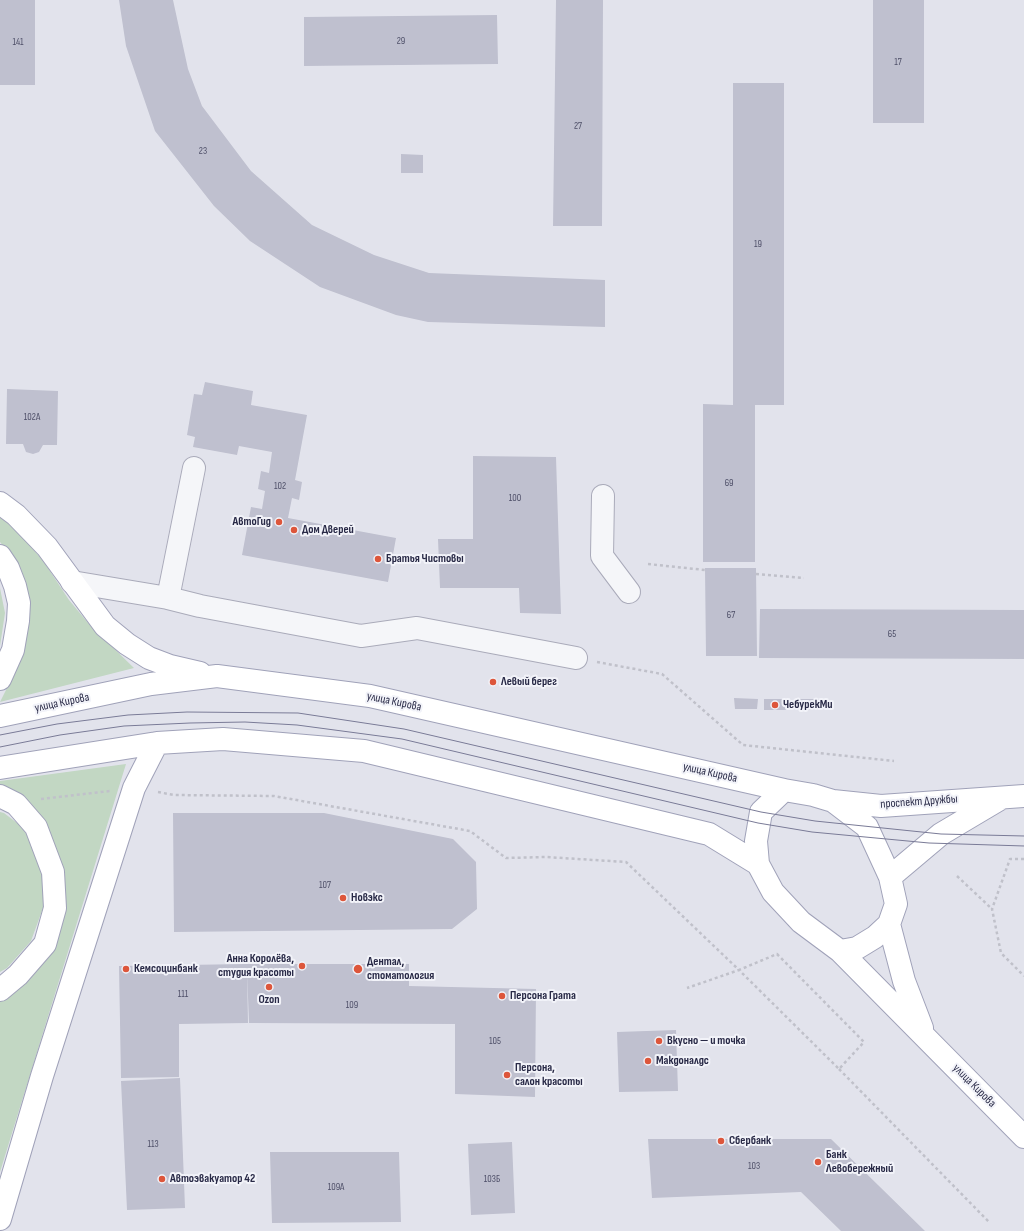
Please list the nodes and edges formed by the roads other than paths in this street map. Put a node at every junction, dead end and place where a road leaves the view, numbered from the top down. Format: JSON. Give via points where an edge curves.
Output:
{"nodes":[{"id":1,"x":194,"y":468,"type":"dead end"},
{"id":2,"x":603,"y":496,"type":"dead end"},
{"id":3,"x":0,"y":503,"type":"edge"},
{"id":4,"x":0,"y":556,"type":"edge"},
{"id":5,"x":72,"y":582,"type":"junction"},
{"id":6,"x":629,"y":592,"type":"dead end"},
{"id":7,"x":168,"y":598,"type":"junction"},
{"id":8,"x":576,"y":658,"type":"road end"},
{"id":9,"x":217,"y":676,"type":"junction"},
{"id":10,"x":0,"y":679,"type":"edge"},
{"id":11,"x":0,"y":716,"type":"edge"},
{"id":12,"x":157,"y":743,"type":"junction"},
{"id":13,"x":0,"y":768,"type":"edge"},
{"id":14,"x":784,"y":790,"type":"junction"},
{"id":15,"x":1014,"y":796,"type":"edge"},
{"id":16,"x":8,"y":800,"type":"edge"},
{"id":17,"x":833,"y":801,"type":"junction"},
{"id":18,"x":758,"y":864,"type":"junction"},
{"id":19,"x":890,"y":877,"type":"junction"},
{"id":20,"x":889,"y":924,"type":"junction"},
{"id":21,"x":840,"y":951,"type":"junction"},
{"id":22,"x":0,"y":990,"type":"edge"},
{"id":23,"x":924,"y":1034,"type":"junction"},
{"id":24,"x":1024,"y":1137,"type":"edge"},
{"id":25,"x":0,"y":1219,"type":"edge"}],
"edges":[{"from":1,"to":7,"type":"lane"},
{"from":2,"to":6,"type":"lane","via":[[602,556]]},
{"from":3,"to":5,"type":"main road","via":[[47,547]]},
{"from":4,"to":10,"type":"main road","via":[[8,568],[19,604],[12,650]]},
{"from":5,"to":7,"type":"lane"},
{"from":5,"to":9,"type":"main road","via":[[105,626],[127,644],[149,658],[170,666]]},
{"from":7,"to":8,"type":"lane","via":[[361,636],[417,628]]},
{"from":9,"to":11,"type":"main road","name":"улица Кирова","via":[[151,684]]},
{"from":9,"to":14,"type":"main road","name":"улица Кирова","via":[[370,696]]},
{"from":12,"to":13,"type":"main road"},
{"from":12,"to":18,"type":"main road","via":[[223,739],[364,751],[709,834]]},
{"from":12,"to":25,"type":"main road","via":[[134,788],[42,1076]]},
{"from":14,"to":17,"type":"main road","name":"улица Кирова"},
{"from":14,"to":18,"type":"main road","via":[[761,812],[756,841]]},
{"from":15,"to":17,"type":"main road","name":"проспект Дружбы","via":[[881,806]]},
{"from":15,"to":19,"type":"main road","name":"проспект Дружбы","via":[[941,834]]},
{"from":16,"to":22,"type":"main road","via":[[36,827],[53,872],[55,908],[45,944],[18,975]]},
{"from":17,"to":19,"type":"main road","via":[[867,827]]},
{"from":18,"to":21,"type":"main road","name":"улица Кирова","via":[[773,892],[801,922]]},
{"from":19,"to":20,"type":"main road","via":[[896,904]]},
{"from":20,"to":21,"type":"main road","via":[[857,948]]},
{"from":20,"to":23,"type":"main road","name":"улица Кирова","via":[[904,981]]},
{"from":21,"to":23,"type":"main road","name":"улица Кирова"},
{"from":23,"to":24,"type":"main road","name":"улица Кирова"}]}
